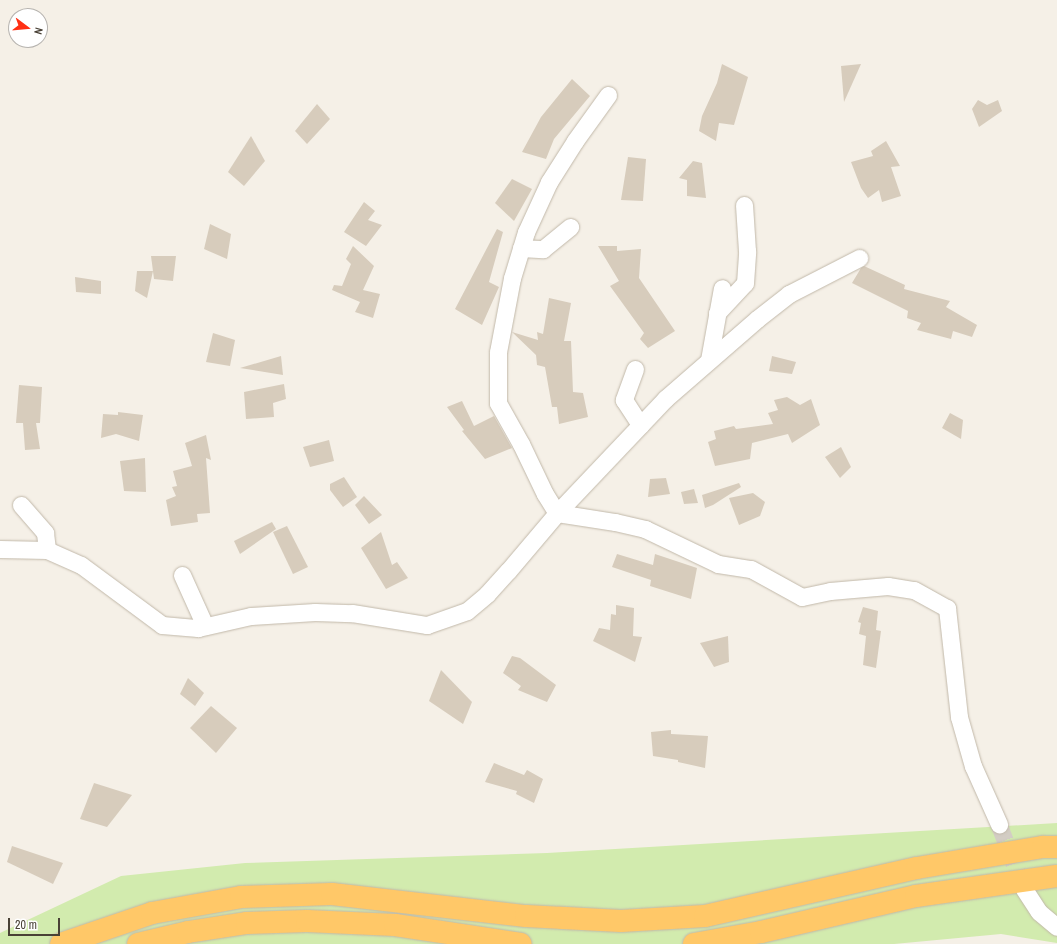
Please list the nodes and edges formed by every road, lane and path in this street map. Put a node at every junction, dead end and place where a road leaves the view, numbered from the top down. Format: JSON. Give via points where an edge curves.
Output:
{"nodes":[{"id":1,"x":608,"y":95,"type":"dead end"},
{"id":2,"x":744,"y":205,"type":"dead end"},
{"id":3,"x":570,"y":227,"type":"dead end"},
{"id":4,"x":521,"y":248,"type":"junction"},
{"id":5,"x":859,"y":258,"type":"dead end"},
{"id":6,"x":722,"y":288,"type":"dead end"},
{"id":7,"x":717,"y":313,"type":"junction"},
{"id":8,"x":709,"y":360,"type":"junction"},
{"id":9,"x":634,"y":369,"type":"dead end"},
{"id":10,"x":640,"y":424,"type":"junction"},
{"id":11,"x":21,"y":505,"type":"dead end"},
{"id":12,"x":557,"y":513,"type":"junction"},
{"id":13,"x":0,"y":549,"type":"edge"},
{"id":14,"x":47,"y":550,"type":"junction"},
{"id":15,"x":182,"y":575,"type":"dead end"},
{"id":16,"x":205,"y":626,"type":"junction"},
{"id":17,"x":999,"y":824,"type":"tunnel mouth"},
{"id":18,"x":1057,"y":847,"type":"edge"},
{"id":19,"x":1057,"y":876,"type":"edge"},
{"id":20,"x":1024,"y":889,"type":"tunnel mouth"},
{"id":21,"x":1057,"y":927,"type":"edge"},
{"id":22,"x":61,"y":944,"type":"edge"},
{"id":23,"x":138,"y":944,"type":"edge"},
{"id":24,"x":521,"y":944,"type":"edge"},
{"id":25,"x":694,"y":944,"type":"edge"}],
"edges":[{"from":1,"to":4,"type":"street","via":[[549,182]]},
{"from":2,"to":7,"type":"street","via":[[747,251],[745,283]]},
{"from":3,"to":4,"type":"street","via":[[543,249]]},
{"from":4,"to":12,"type":"street","via":[[512,278],[498,352],[498,403]]},
{"from":5,"to":8,"type":"street","via":[[789,294]]},
{"from":6,"to":7,"type":"street"},
{"from":7,"to":8,"type":"street"},
{"from":8,"to":10,"type":"street"},
{"from":9,"to":10,"type":"street","via":[[624,400]]},
{"from":10,"to":12,"type":"street"},
{"from":11,"to":14,"type":"street","via":[[45,533]]},
{"from":12,"to":16,"type":"street","via":[[487,594],[467,610],[427,625],[352,613],[295,612],[251,616]]},
{"from":12,"to":17,"type":"street","via":[[645,529],[718,564],[751,569],[802,597],[830,591],[888,586],[914,590],[947,608],[959,717],[973,766]]},
{"from":13,"to":14,"type":"street"},
{"from":14,"to":16,"type":"street","via":[[81,565],[162,625],[198,628]]},
{"from":15,"to":16,"type":"street"},
{"from":18,"to":22,"type":"highway","via":[[1043,847],[917,868],[705,916],[621,921],[526,916],[332,894],[241,897],[152,913]]},
{"from":19,"to":25,"type":"highway","via":[[916,896],[761,932]]},
{"from":20,"to":21,"type":"street","via":[[1039,912]]},
{"from":23,"to":24,"type":"highway","via":[[188,932],[246,923],[307,921],[394,925]]}]}
